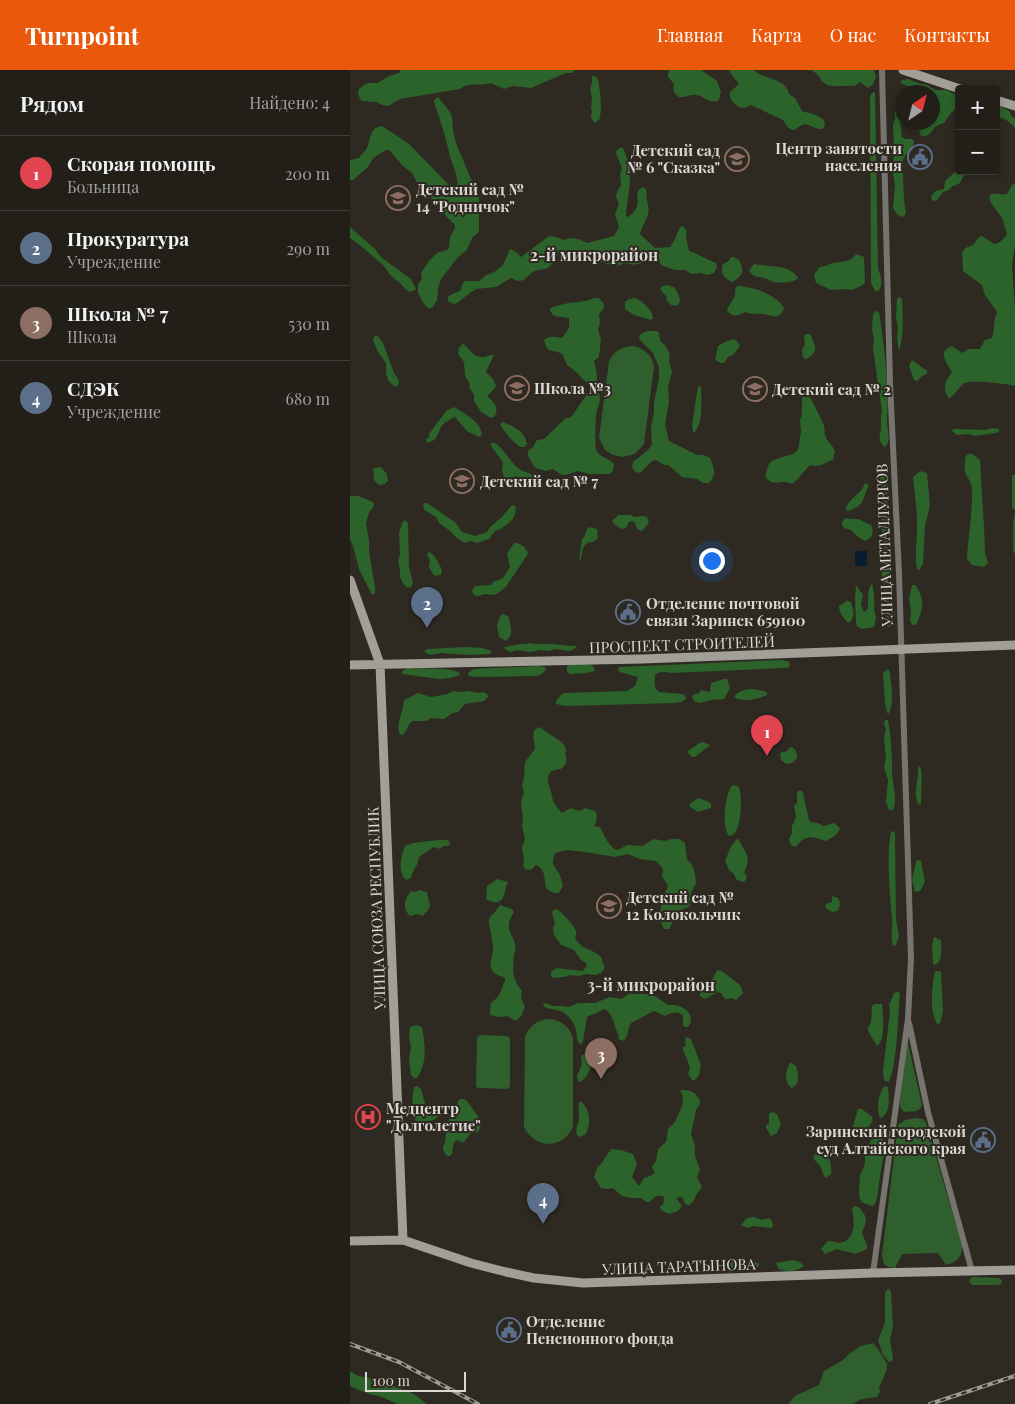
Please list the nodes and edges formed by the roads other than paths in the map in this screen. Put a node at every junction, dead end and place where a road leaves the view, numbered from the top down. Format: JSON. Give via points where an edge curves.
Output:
{"nodes":[{"id":1,"x":882,"y":70,"type":"edge"},
{"id":2,"x":903,"y":70,"type":"edge"},
{"id":3,"x":955,"y":87,"type":"edge"},
{"id":4,"x":1000,"y":101,"type":"edge"},
{"id":5,"x":1015,"y":106,"type":"edge"},
{"id":6,"x":350,"y":580,"type":"edge"},
{"id":7,"x":1015,"y":645,"type":"edge"},
{"id":8,"x":901,"y":649,"type":"junction"},
{"id":9,"x":380,"y":664,"type":"junction"},
{"id":10,"x":350,"y":665,"type":"edge"},
{"id":11,"x":908,"y":1019,"type":"junction"},
{"id":12,"x":403,"y":1240,"type":"junction"},
{"id":13,"x":350,"y":1241,"type":"edge"},
{"id":14,"x":1015,"y":1270,"type":"edge"},
{"id":15,"x":972,"y":1271,"type":"junction"},
{"id":16,"x":873,"y":1273,"type":"junction"}],
"edges":[{"from":1,"to":8,"type":"street","name":"УЛИЦА МЕТАЛЛУРГОВ"},
{"from":2,"to":3,"type":"street"},
{"from":4,"to":5,"type":"street"},
{"from":6,"to":9,"type":"street","name":"УЛИЦА СОЮЗА РЕСПУБЛИК"},
{"from":7,"to":8,"type":"street","name":"ПРОСПЕКТ СТРОИТЕЛЕЙ"},
{"from":8,"to":9,"type":"street","name":"ПРОСПЕКТ СТРОИТЕЛЕЙ","via":[[642,660]]},
{"from":8,"to":11,"type":"street","name":"УЛИЦА МЕТАЛЛУРГОВ","via":[[911,958]]},
{"from":9,"to":10,"type":"street","name":"ПРОСПЕКТ СТРОИТЕЛЕЙ"},
{"from":9,"to":12,"type":"street","name":"УЛИЦА СОЮЗА РЕСПУБЛИК"},
{"from":11,"to":15,"type":"street","name":"УЛИЦА МЕТАЛЛУРГОВ","via":[[928,1112]]},
{"from":11,"to":16,"type":"street","name":"УЛИЦА МЕТАЛЛУРГОВ"},
{"from":12,"to":13,"type":"street","name":"УЛИЦА ТАРАТЫНОВА"},
{"from":12,"to":16,"type":"street","name":"УЛИЦА ТАРАТЫНОВА","via":[[506,1272],[582,1284]]},
{"from":14,"to":15,"type":"street","name":"УЛИЦА ТАРАТЫНОВА"},
{"from":15,"to":16,"type":"street","name":"УЛИЦА ТАРАТЫНОВА"}]}
